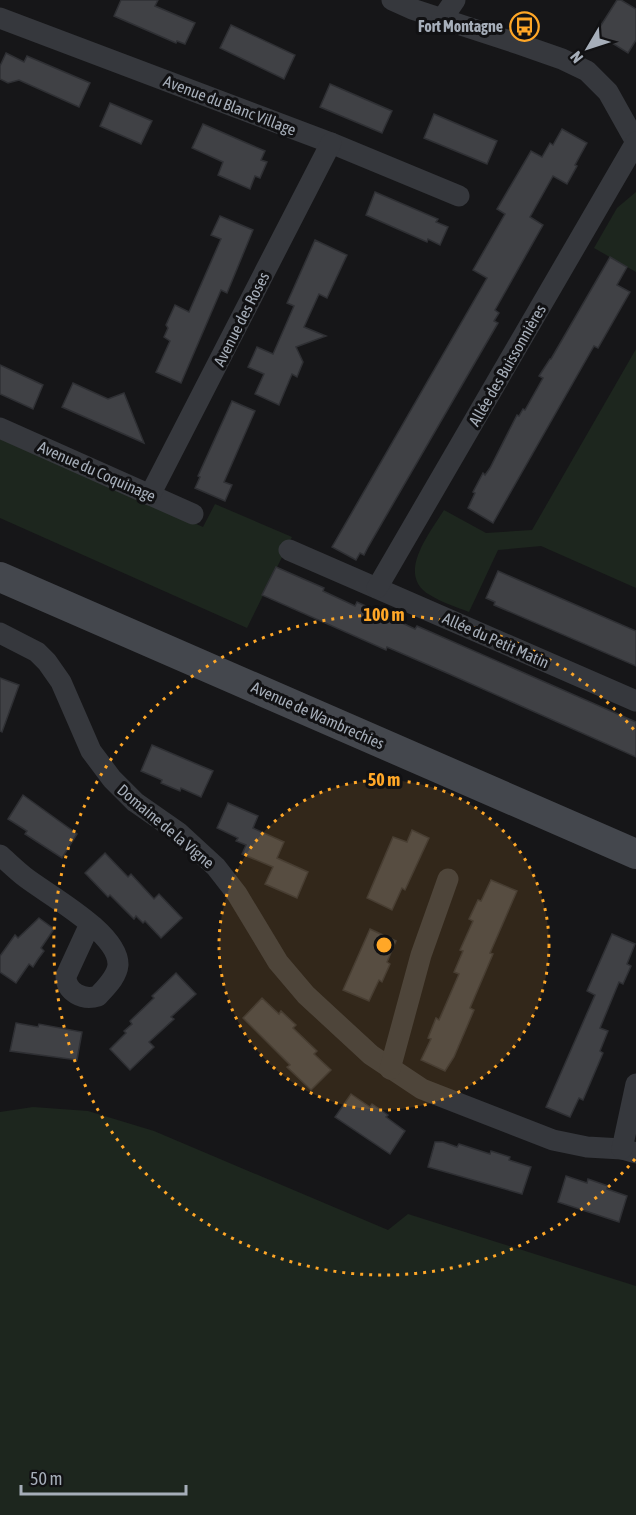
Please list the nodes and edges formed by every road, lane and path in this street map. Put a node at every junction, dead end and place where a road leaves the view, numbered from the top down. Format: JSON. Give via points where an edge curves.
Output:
{"nodes":[{"id":1,"x":392,"y":0,"type":"edge"},
{"id":2,"x":455,"y":0,"type":"edge"},
{"id":3,"x":0,"y":18,"type":"edge"},
{"id":4,"x":442,"y":19,"type":"junction"},
{"id":5,"x":636,"y":142,"type":"edge"},
{"id":6,"x":331,"y":143,"type":"junction"},
{"id":7,"x":459,"y":196,"type":"dead end"},
{"id":8,"x":0,"y":428,"type":"edge"},
{"id":9,"x":150,"y":495,"type":"junction"},
{"id":10,"x":193,"y":514,"type":"dead end"},
{"id":11,"x":289,"y":550,"type":"dead end"},
{"id":12,"x":0,"y":577,"type":"edge"},
{"id":13,"x":377,"y":588,"type":"junction"},
{"id":14,"x":0,"y":633,"type":"edge"},
{"id":15,"x":636,"y":701,"type":"edge"},
{"id":16,"x":636,"y":854,"type":"edge"},
{"id":17,"x":0,"y":855,"type":"edge"},
{"id":18,"x":448,"y":879,"type":"dead end"},
{"id":19,"x":90,"y":924,"type":"dead end"},
{"id":20,"x":390,"y":1069,"type":"junction"},
{"id":21,"x":636,"y":1084,"type":"edge"},
{"id":22,"x":629,"y":1151,"type":"edge"}],
"edges":[{"from":1,"to":4,"type":"street"},
{"from":2,"to":4,"type":"street"},
{"from":3,"to":6,"type":"street","name":"Avenue du Blanc Village"},
{"from":4,"to":5,"type":"street","via":[[587,71],[608,92]]},
{"from":5,"to":13,"type":"street","name":"Allée des Buissonnières"},
{"from":6,"to":7,"type":"street","name":"Avenue du Blanc Village"},
{"from":6,"to":9,"type":"street","name":"Avenue des Roses"},
{"from":8,"to":9,"type":"street","name":"Avenue du Coquinage"},
{"from":9,"to":10,"type":"street","name":"Avenue du Coquinage"},
{"from":11,"to":13,"type":"street","name":"Allée du Petit Matin"},
{"from":12,"to":16,"type":"main road","name":"Avenue de Wambrechies"},
{"from":13,"to":15,"type":"street","name":"Allée du Petit Matin"},
{"from":14,"to":20,"type":"street","name":"Domaine de la Vigne","via":[[37,652],[47,662],[61,682],[91,751],[111,779],[216,867],[278,962],[299,987]]},
{"from":17,"to":19,"type":"street"},
{"from":18,"to":20,"type":"street","via":[[421,955]]},
{"from":20,"to":22,"type":"street","name":"Domaine de la Vigne","via":[[429,1092],[553,1140]]},
{"from":21,"to":22,"type":"street","name":"Domaine de la Vigne"}]}
